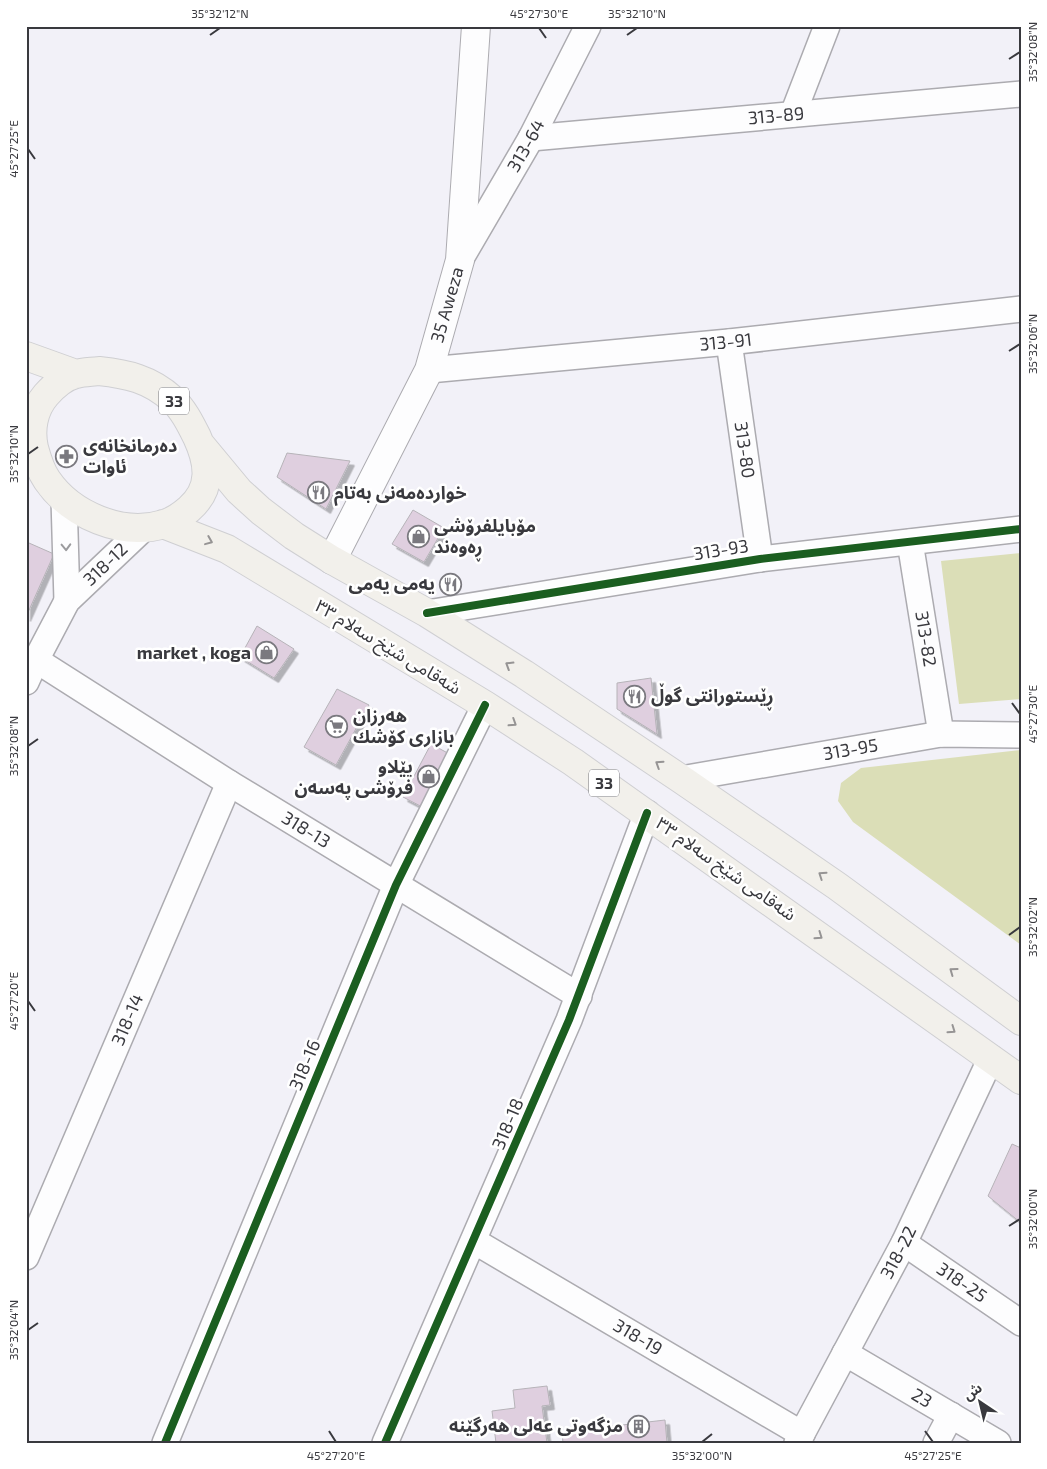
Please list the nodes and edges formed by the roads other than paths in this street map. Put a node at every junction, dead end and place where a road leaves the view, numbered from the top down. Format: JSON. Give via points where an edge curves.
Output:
{"nodes":[{"id":1,"x":476,"y":26,"type":"edge"},
{"id":2,"x":588,"y":26,"type":"edge"},
{"id":3,"x":827,"y":26,"type":"edge"},
{"id":4,"x":1021,"y":94,"type":"edge"},
{"id":5,"x":793,"y":114,"type":"junction"},
{"id":6,"x":531,"y":138,"type":"junction"},
{"id":7,"x":460,"y":260,"type":"junction"},
{"id":8,"x":1021,"y":309,"type":"edge"},
{"id":9,"x":728,"y":342,"type":"junction"},
{"id":10,"x":26,"y":356,"type":"edge"},
{"id":11,"x":429,"y":370,"type":"junction"},
{"id":12,"x":76,"y":374,"type":"junction"},
{"id":13,"x":29,"y":436,"type":"edge"},
{"id":14,"x":200,"y":444,"type":"junction"},
{"id":15,"x":64,"y":499,"type":"junction"},
{"id":16,"x":153,"y":526,"type":"junction"},
{"id":17,"x":1021,"y":529,"type":"edge"},
{"id":18,"x":910,"y":542,"type":"junction"},
{"id":19,"x":760,"y":559,"type":"junction"},
{"id":20,"x":332,"y":560,"type":"junction"},
{"id":21,"x":67,"y":601,"type":"junction"},
{"id":22,"x":427,"y":613,"type":"junction"},
{"id":23,"x":31,"y":671,"type":"edge"},
{"id":24,"x":485,"y":705,"type":"junction"},
{"id":25,"x":941,"y":734,"type":"junction"},
{"id":26,"x":1021,"y":735,"type":"edge"},
{"id":27,"x":682,"y":779,"type":"junction"},
{"id":28,"x":229,"y":783,"type":"junction"},
{"id":29,"x":647,"y":813,"type":"junction"},
{"id":30,"x":396,"y":885,"type":"junction"},
{"id":31,"x":579,"y":996,"type":"junction"},
{"id":32,"x":1021,"y":1021,"type":"edge"},
{"id":33,"x":991,"y":1058,"type":"junction"},
{"id":34,"x":1021,"y":1080,"type":"edge"},
{"id":35,"x":474,"y":1241,"type":"junction"},
{"id":36,"x":904,"y":1243,"type":"junction"},
{"id":37,"x":26,"y":1257,"type":"edge"},
{"id":38,"x":1021,"y":1323,"type":"edge"},
{"id":39,"x":845,"y":1354,"type":"junction"},
{"id":40,"x":951,"y":1416,"type":"junction"},
{"id":41,"x":799,"y":1438,"type":"edge"},
{"id":42,"x":165,"y":1443,"type":"edge"},
{"id":43,"x":385,"y":1443,"type":"edge"},
{"id":44,"x":936,"y":1443,"type":"edge"},
{"id":45,"x":998,"y":1443,"type":"edge"}],
"edges":[{"from":1,"to":7,"type":"street","name":"35 Aweza"},
{"from":2,"to":6,"type":"street","name":"313-64"},
{"from":3,"to":5,"type":"street"},
{"from":4,"to":5,"type":"street","name":"313-89"},
{"from":5,"to":6,"type":"street","name":"313-89"},
{"from":6,"to":7,"type":"street","name":"313-64"},
{"from":7,"to":11,"type":"street","name":"35 Aweza"},
{"from":8,"to":9,"type":"street","name":"313-91"},
{"from":9,"to":11,"type":"street","name":"313-91"},
{"from":9,"to":19,"type":"street","name":"313-80"},
{"from":10,"to":12,"type":"main road","name":"شەقامی شێخ سەلام ٣٣","number":"33"},
{"from":11,"to":20,"type":"street","name":"35 Aweza"},
{"from":12,"to":13,"type":"main road","name":"شەقامی شێخ سەلام ٣٣","number":"33","via":[[55,384],[40,402]]},
{"from":12,"to":14,"type":"main road","name":"شەقامی شێخ سەلام ٣٣","number":"33","via":[[99,371],[125,374],[150,384],[172,399],[189,420]]},
{"from":13,"to":15,"type":"main road","name":"شەقامی شێخ سەلام ٣٣","number":"33","via":[[42,472]]},
{"from":14,"to":16,"type":"main road","name":"شەقامی شێخ سەلام ٣٣","number":"33","via":[[207,468],[205,486],[197,502],[179,518]]},
{"from":14,"to":20,"type":"main road","name":"شەقامی شێخ سەلام ٣٣","number":"33","via":[[239,491],[261,511]]},
{"from":15,"to":16,"type":"main road","name":"شەقامی شێخ سەلام ٣٣","number":"33","via":[[101,521],[122,526]]},
{"from":15,"to":21,"type":"street","name":"318-12","one_way":true},
{"from":16,"to":21,"type":"street","name":"318-12"},
{"from":16,"to":24,"type":"main road","name":"شەقامی شێخ سەلام ٣٣","number":"33","one_way":true,"via":[[227,549]]},
{"from":17,"to":18,"type":"street","name":"313-93"},
{"from":18,"to":19,"type":"street","name":"313-93"},
{"from":18,"to":25,"type":"street","name":"313-82"},
{"from":19,"to":22,"type":"street","name":"313-93"},
{"from":20,"to":22,"type":"main road","name":"شەقامی شێخ سەلام ٣٣","number":"33"},
{"from":21,"to":23,"type":"street","name":"318-12"},
{"from":27,"to":22,"type":"main road","name":"شەقامی شێخ سەلام ٣٣","number":"33","one_way":true},
{"from":23,"to":28,"type":"street","name":"318-13"},
{"from":24,"to":29,"type":"main road","name":"شەقامی شێخ سەلام ٣٣","number":"33","one_way":true},
{"from":24,"to":30,"type":"street","name":"318-16"},
{"from":25,"to":26,"type":"street","name":"313-95"},
{"from":25,"to":27,"type":"street","name":"313-95"},
{"from":32,"to":27,"type":"main road","name":"شەقامی شێخ سەلام ٣٣","number":"33","one_way":true,"via":[[837,886]]},
{"from":28,"to":30,"type":"street","name":"318-13"},
{"from":28,"to":37,"type":"street","name":"318-14"},
{"from":29,"to":31,"type":"street","name":"318-18"},
{"from":29,"to":33,"type":"main road","name":"شەقامی شێخ سەلام ٣٣","number":"33","one_way":true},
{"from":30,"to":31,"type":"street","name":"318-13"},
{"from":30,"to":42,"type":"street","name":"318-16"},
{"from":31,"to":35,"type":"street","name":"318-18"},
{"from":33,"to":34,"type":"main road","name":"شەقامی شێخ سەلام ٣٣","number":"33"},
{"from":33,"to":36,"type":"street","name":"318-22"},
{"from":35,"to":41,"type":"street","name":"318-19"},
{"from":35,"to":43,"type":"street","name":"318-18"},
{"from":36,"to":38,"type":"street","name":"318-25"},
{"from":36,"to":39,"type":"street","name":"318-22"},
{"from":39,"to":40,"type":"street","name":"23"},
{"from":39,"to":41,"type":"street","name":"318-22"},
{"from":40,"to":44,"type":"street"},
{"from":40,"to":45,"type":"street","name":"23"}]}
